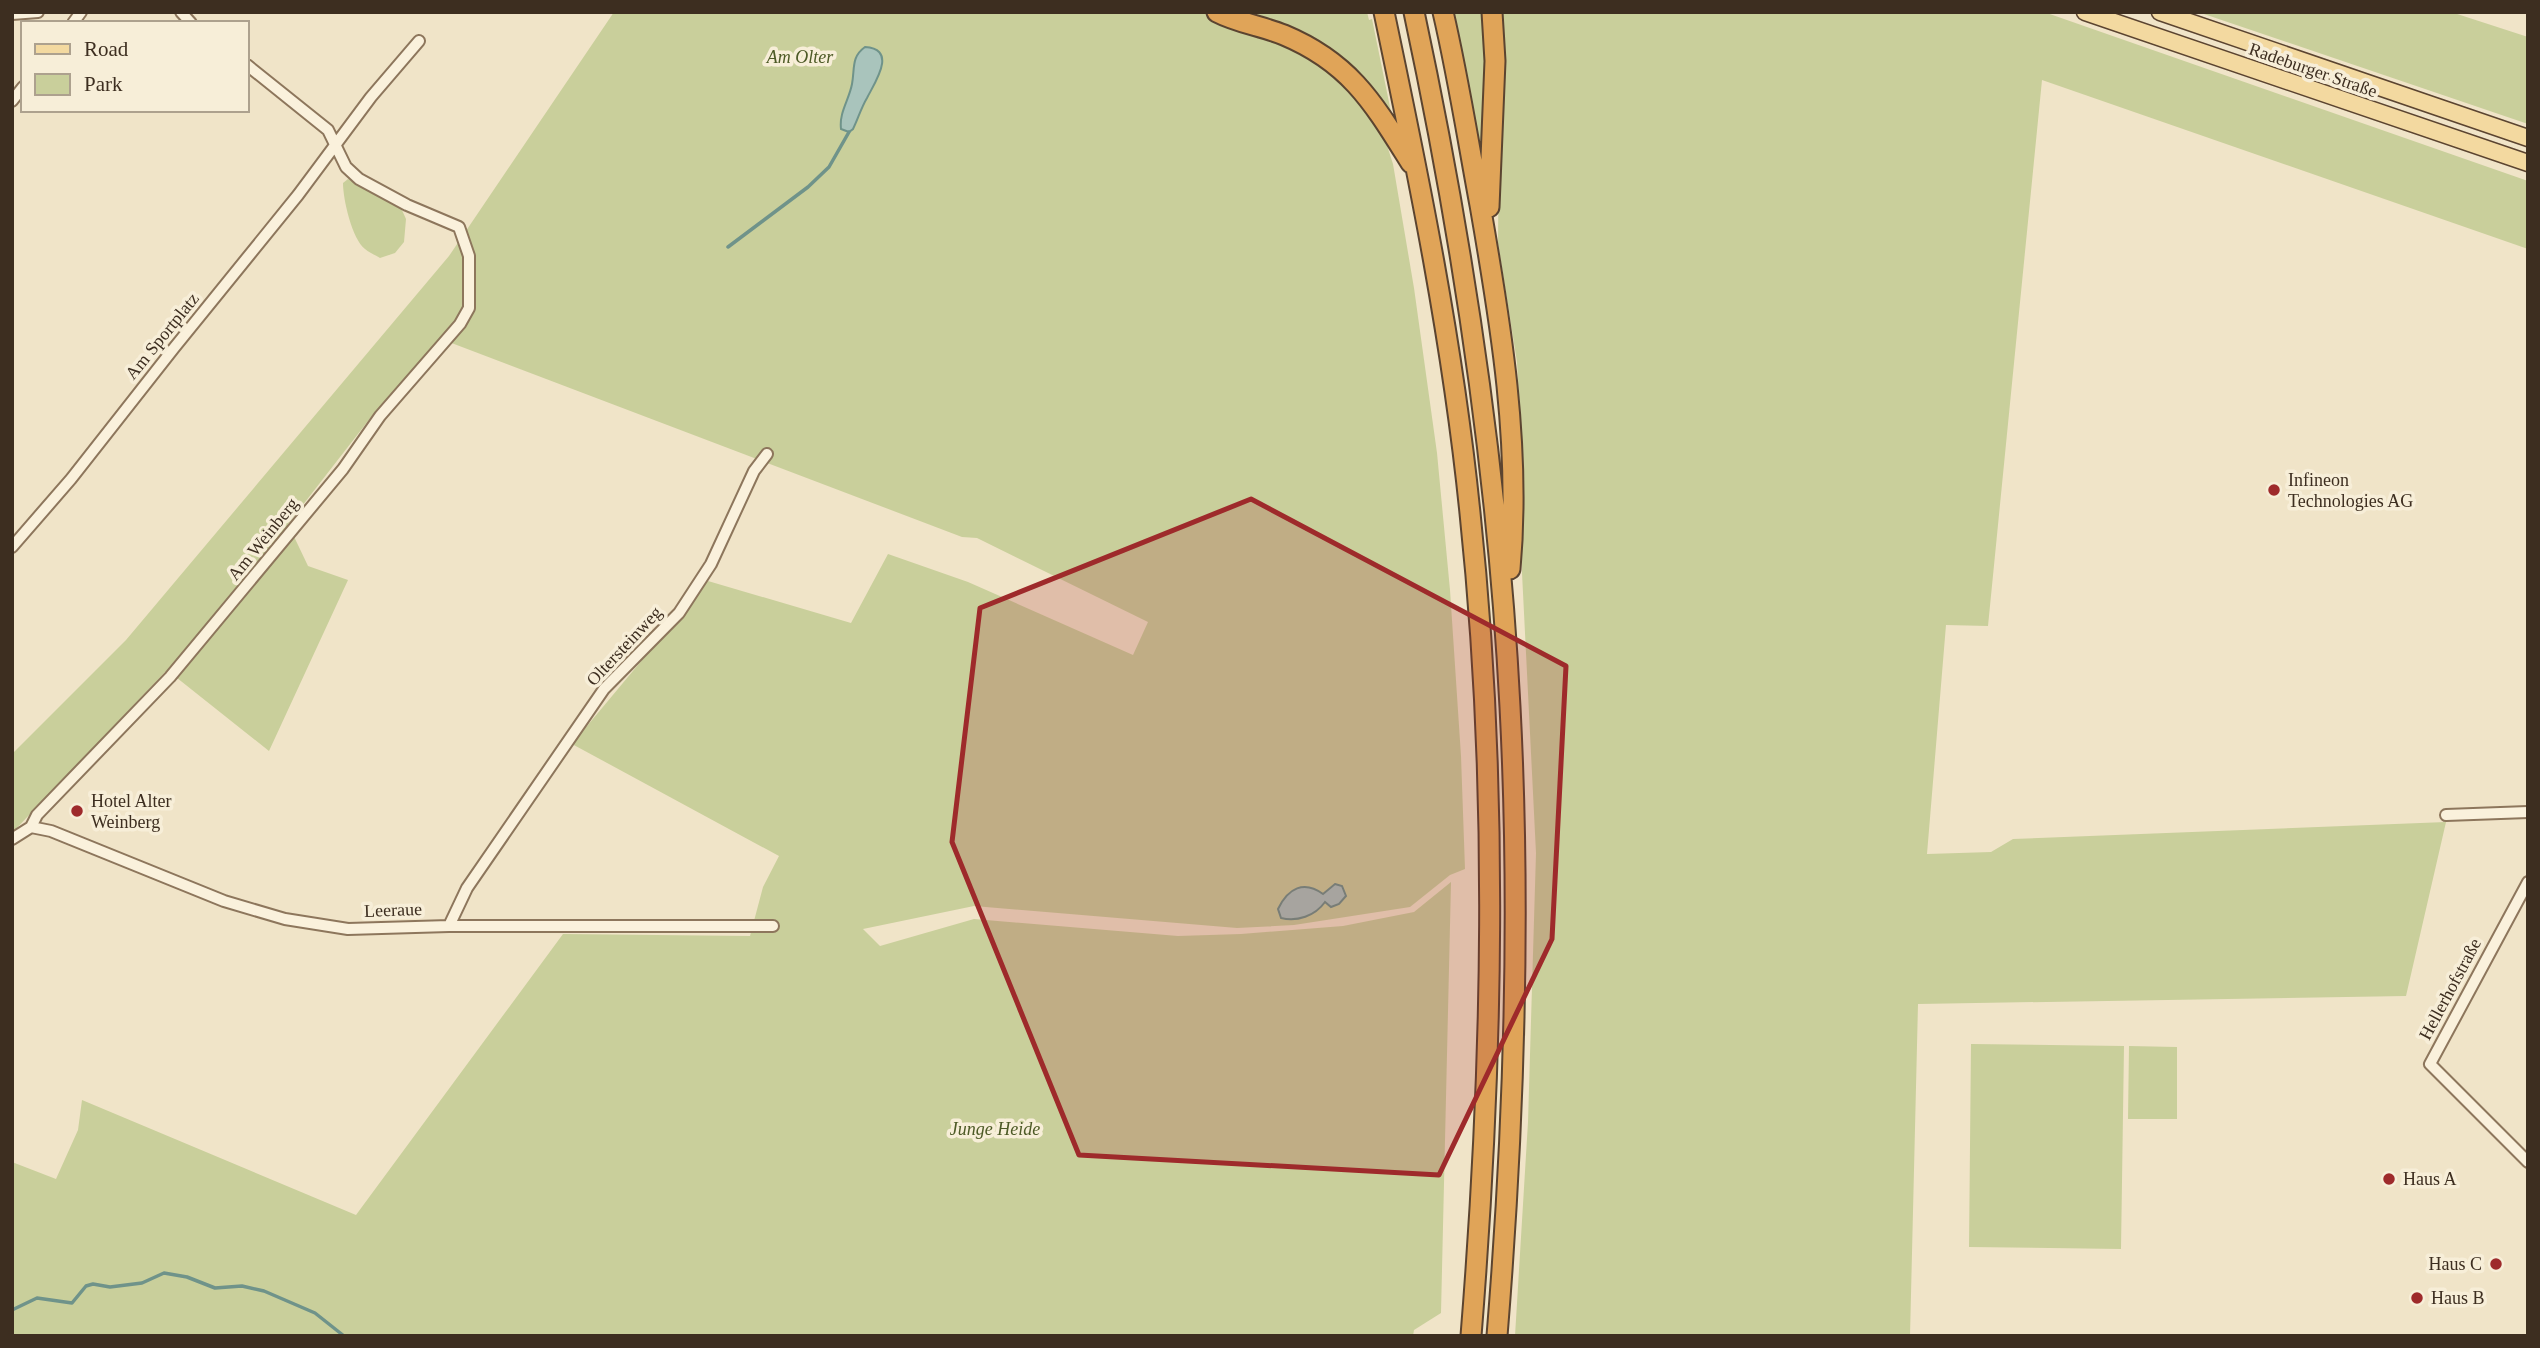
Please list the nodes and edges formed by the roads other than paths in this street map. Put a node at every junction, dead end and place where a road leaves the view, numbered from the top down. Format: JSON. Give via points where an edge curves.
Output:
{"nodes":[{"id":1,"x":38,"y":12,"type":"edge"},
{"id":2,"x":1217,"y":12,"type":"edge"},
{"id":3,"x":1384,"y":12,"type":"edge"},
{"id":4,"x":1414,"y":12,"type":"edge"},
{"id":5,"x":1443,"y":12,"type":"edge"},
{"id":6,"x":1492,"y":12,"type":"edge"},
{"id":7,"x":2085,"y":12,"type":"edge"},
{"id":8,"x":2160,"y":12,"type":"edge"},
{"id":9,"x":12,"y":14,"type":"edge"},
{"id":10,"x":419,"y":41,"type":"dead end"},
{"id":11,"x":248,"y":66,"type":"edge"},
{"id":12,"x":2528,"y":138,"type":"edge"},
{"id":13,"x":336,"y":144,"type":"junction"},
{"id":14,"x":2528,"y":163,"type":"edge"},
{"id":15,"x":1417,"y":173,"type":"junction"},
{"id":16,"x":1488,"y":253,"type":"junction"},
{"id":17,"x":767,"y":454,"type":"dead end"},
{"id":18,"x":12,"y":547,"type":"edge"},
{"id":19,"x":1503,"y":600,"type":"junction"},
{"id":20,"x":2528,"y":811,"type":"edge"},
{"id":21,"x":2446,"y":815,"type":"dead end"},
{"id":22,"x":31,"y":827,"type":"junction"},
{"id":23,"x":12,"y":839,"type":"edge"},
{"id":24,"x":2528,"y":882,"type":"edge"},
{"id":25,"x":449,"y":926,"type":"junction"},
{"id":26,"x":773,"y":926,"type":"dead end"},
{"id":27,"x":2528,"y":1162,"type":"edge"},
{"id":28,"x":1471,"y":1336,"type":"edge"},
{"id":29,"x":1497,"y":1336,"type":"edge"}],
"edges":[{"from":1,"to":9,"type":"street"},
{"from":2,"to":15,"type":"highway","via":[[1301,42],[1338,65],[1377,109]]},
{"from":3,"to":15,"type":"highway"},
{"from":4,"to":19,"type":"highway","via":[[1468,302]]},
{"from":5,"to":16,"type":"highway"},
{"from":6,"to":16,"type":"highway"},
{"from":7,"to":14,"type":"main road","name":"Radeburger Straße"},
{"from":8,"to":12,"type":"main road","name":"Radeburger Straße"},
{"from":10,"to":13,"type":"street","name":"Am Sportplatz"},
{"from":11,"to":13,"type":"street","via":[[328,130]]},
{"from":13,"to":18,"type":"street","name":"Am Sportplatz","via":[[71,480]]},
{"from":13,"to":22,"type":"street","name":"Am Weinberg","via":[[346,167],[359,179],[459,227],[469,256],[469,308],[239,596],[170,677],[37,815]]},
{"from":15,"to":28,"type":"highway","via":[[1456,399],[1485,706],[1490,874],[1488,1053]]},
{"from":16,"to":19,"type":"highway","via":[[1512,438],[1511,567]]},
{"from":17,"to":25,"type":"street","name":"Oltersteinweg","via":[[754,471],[711,564],[679,613],[604,689],[467,888]]},
{"from":19,"to":29,"type":"highway","via":[[1516,953],[1511,1126]]},
{"from":20,"to":21,"type":"street"},
{"from":22,"to":23,"type":"street","name":"Am Weinberg"},
{"from":22,"to":25,"type":"street","name":"Leeraue","via":[[224,901],[285,919],[348,929]]},
{"from":24,"to":27,"type":"street","name":"Hellerhofstraße","via":[[2430,1064]]},
{"from":25,"to":26,"type":"street","name":"Leeraue"}]}
